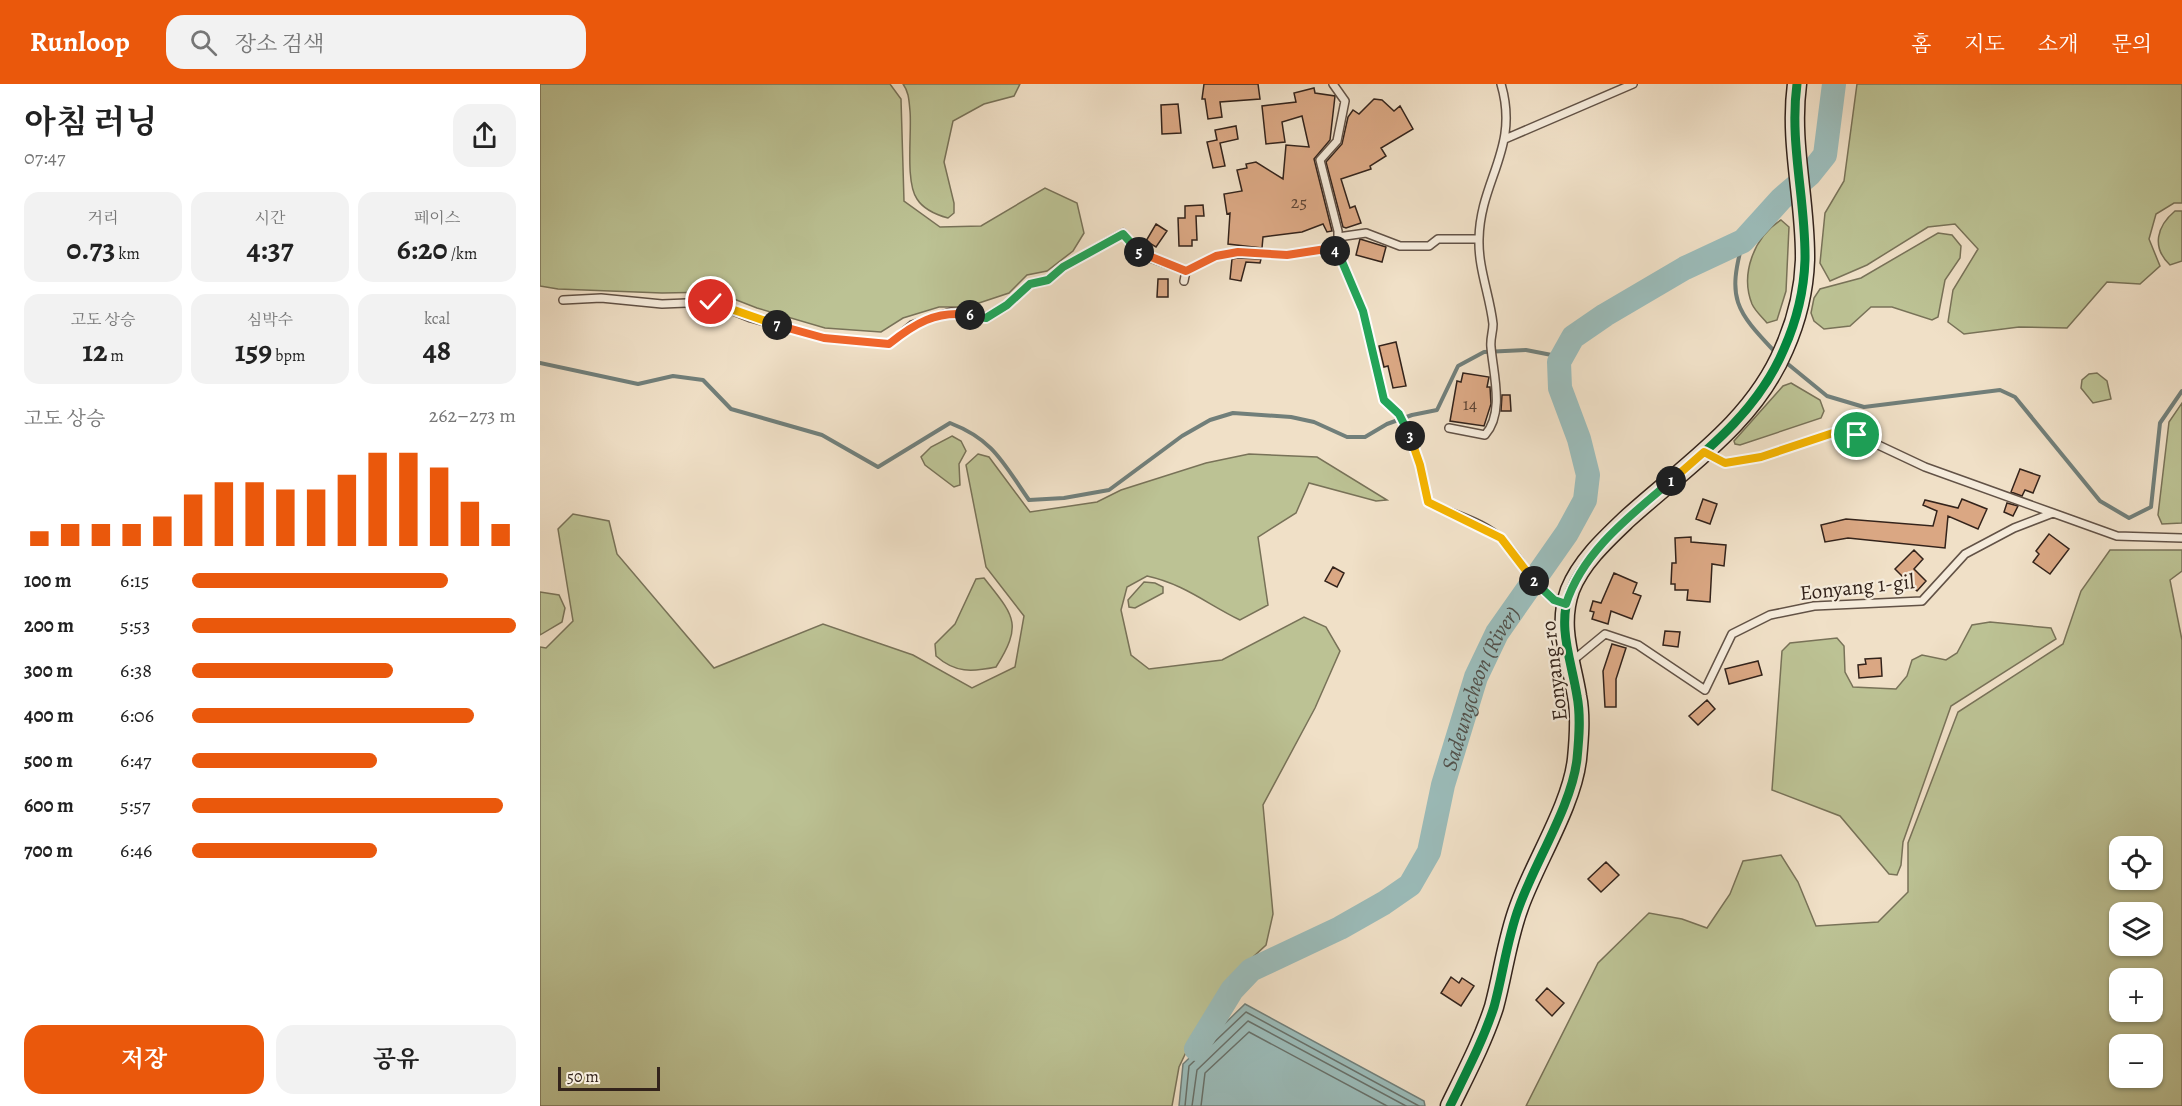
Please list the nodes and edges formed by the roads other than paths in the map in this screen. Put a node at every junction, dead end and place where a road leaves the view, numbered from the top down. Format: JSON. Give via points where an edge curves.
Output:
{"nodes":[{"id":1,"x":1333,"y":84,"type":"edge"},
{"id":2,"x":1501,"y":84,"type":"edge"},
{"id":3,"x":1633,"y":84,"type":"edge"},
{"id":4,"x":1797,"y":84,"type":"edge"},
{"id":5,"x":1505,"y":139,"type":"junction"},
{"id":6,"x":1338,"y":237,"type":"junction"},
{"id":7,"x":1479,"y":239,"type":"junction"},
{"id":8,"x":1338,"y":252,"type":"junction"},
{"id":9,"x":1186,"y":271,"type":"junction"},
{"id":10,"x":1184,"y":281,"type":"dead end"},
{"id":11,"x":563,"y":300,"type":"dead end"},
{"id":12,"x":1449,"y":428,"type":"dead end"},
{"id":13,"x":1704,"y":452,"type":"junction"},
{"id":14,"x":2053,"y":513,"type":"junction"},
{"id":15,"x":2182,"y":538,"type":"edge"},
{"id":16,"x":1566,"y":604,"type":"junction"},
{"id":17,"x":1569,"y":663,"type":"junction"},
{"id":18,"x":1450,"y":1106,"type":"edge"}],
"edges":[{"from":1,"to":6,"type":"lane","via":[[1345,101],[1337,141],[1320,160]]},
{"from":2,"to":5,"type":"lane","via":[[1506,101]]},
{"from":3,"to":5,"type":"lane"},
{"from":4,"to":13,"type":"street","name":"Eonyang-ro","via":[[1796,168],[1805,261],[1801,297],[1780,356],[1759,396]]},
{"from":5,"to":7,"type":"lane","via":[[1484,205]]},
{"from":6,"to":7,"type":"lane","via":[[1366,233],[1400,246],[1429,246],[1438,239]]},
{"from":6,"to":8,"type":"lane"},
{"from":7,"to":12,"type":"lane","via":[[1493,326],[1491,345],[1497,387],[1491,428],[1485,435]]},
{"from":8,"to":9,"type":"lane","via":[[1238,252],[1216,256]]},
{"from":8,"to":16,"type":"lane","via":[[1363,311],[1384,400],[1403,422],[1420,465],[1428,502],[1501,538],[1543,592]]},
{"from":9,"to":10,"type":"lane"},
{"from":9,"to":11,"type":"lane","via":[[1140,254],[1123,234],[1063,267],[1048,280],[1030,284],[986,318],[951,312],[912,325],[889,344],[824,338],[751,318],[711,302]]},
{"from":13,"to":14,"type":"lane","via":[[1725,463],[1761,457],[1833,433],[1857,435],[1925,467]]},
{"from":13,"to":16,"type":"street","name":"Eonyang-ro","via":[[1608,538],[1571,587]]},
{"from":14,"to":15,"type":"lane","via":[[2117,536]]},
{"from":14,"to":17,"type":"lane","name":"Eonyang 1-gil","via":[[1965,554],[1922,601],[1814,606],[1770,615],[1741,629],[1732,634],[1705,690],[1638,645],[1605,634]]},
{"from":16,"to":17,"type":"street","name":"Eonyang-ro","via":[[1564,634]]},
{"from":17,"to":18,"type":"street","name":"Eonyang-ro","via":[[1578,698],[1574,778],[1517,911],[1493,1010]]}]}
